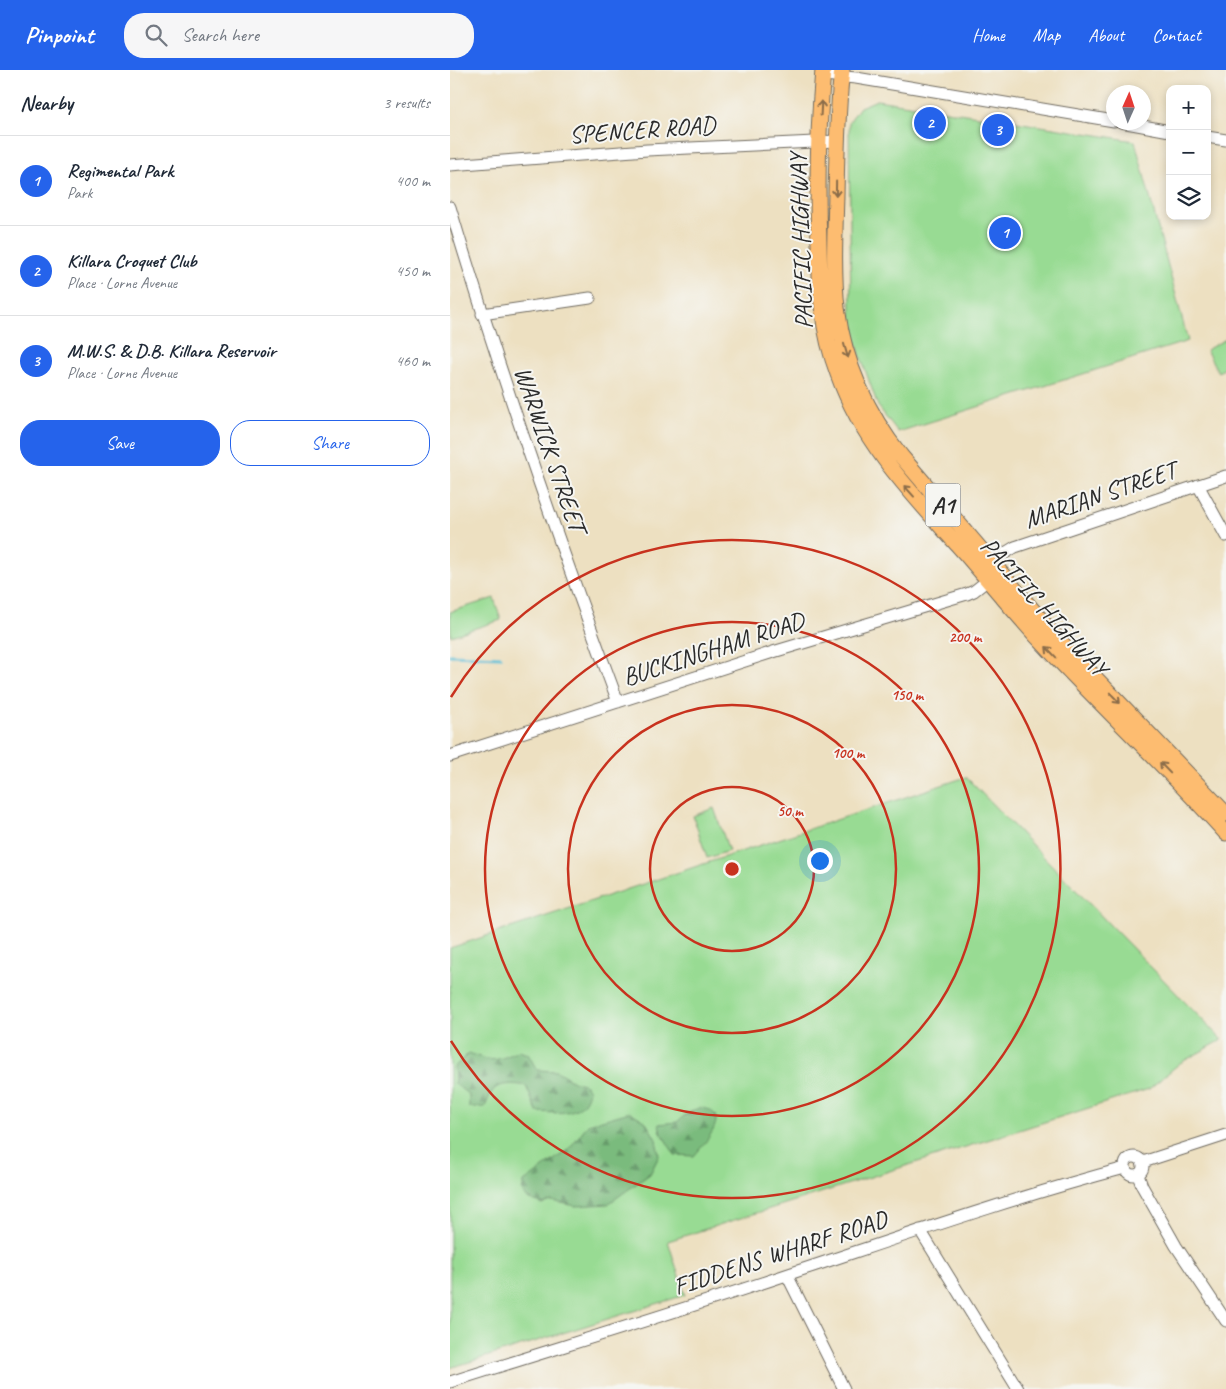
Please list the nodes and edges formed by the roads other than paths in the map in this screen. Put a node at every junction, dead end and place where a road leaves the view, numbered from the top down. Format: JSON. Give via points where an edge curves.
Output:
{"nodes":[{"id":1,"x":823,"y":73,"type":"edge"},
{"id":2,"x":842,"y":73,"type":"edge"},
{"id":3,"x":1106,"y":120,"type":"edge"},
{"id":4,"x":1151,"y":128,"type":"edge"},
{"id":5,"x":1166,"y":130,"type":"edge"},
{"id":6,"x":1211,"y":138,"type":"edge"},
{"id":7,"x":1226,"y":140,"type":"edge"},
{"id":8,"x":819,"y":141,"type":"junction"},
{"id":9,"x":836,"y":141,"type":"junction"},
{"id":10,"x":450,"y":165,"type":"edge"},
{"id":11,"x":450,"y":207,"type":"edge"},
{"id":12,"x":590,"y":298,"type":"dead end"},
{"id":13,"x":482,"y":314,"type":"junction"},
{"id":14,"x":1226,"y":476,"type":"edge"},
{"id":15,"x":1198,"y":485,"type":"junction"},
{"id":16,"x":1226,"y":536,"type":"edge"},
{"id":17,"x":994,"y":564,"type":"junction"},
{"id":18,"x":988,"y":580,"type":"junction"},
{"id":19,"x":618,"y":702,"type":"junction"},
{"id":20,"x":450,"y":756,"type":"edge"},
{"id":21,"x":1226,"y":814,"type":"edge"},
{"id":22,"x":1226,"y":833,"type":"edge"},
{"id":23,"x":1226,"y":1135,"type":"edge"},
{"id":24,"x":1143,"y":1162,"type":"junction"},
{"id":25,"x":1125,"y":1168,"type":"junction"},
{"id":26,"x":1138,"y":1175,"type":"junction"},
{"id":27,"x":920,"y":1230,"type":"junction"},
{"id":28,"x":787,"y":1275,"type":"junction"},
{"id":29,"x":1226,"y":1321,"type":"edge"},
{"id":30,"x":450,"y":1382,"type":"edge"},
{"id":31,"x":844,"y":1389,"type":"edge"},
{"id":32,"x":1018,"y":1389,"type":"edge"}],
"edges":[{"from":1,"to":2,"type":"street"},
{"from":8,"to":1,"type":"highway","name":"PACIFIC HIGHWAY","number":"A1","one_way":true},
{"from":2,"to":3,"type":"street"},
{"from":2,"to":9,"type":"highway","name":"PACIFIC HIGHWAY","number":"A1"},
{"from":4,"to":5,"type":"street"},
{"from":6,"to":7,"type":"street"},
{"from":8,"to":9,"type":"street","name":"SPENCER ROAD"},
{"from":8,"to":10,"type":"street","name":"SPENCER ROAD"},
{"from":18,"to":8,"type":"highway","name":"PACIFIC HIGHWAY","number":"A1","one_way":true,"via":[[874,446],[838,375],[821,309]]},
{"from":9,"to":17,"type":"highway","name":"PACIFIC HIGHWAY","number":"A1","one_way":true,"via":[[837,307],[852,370],[888,440]]},
{"from":11,"to":13,"type":"street","name":"WARWICK STREET"},
{"from":12,"to":13,"type":"street"},
{"from":13,"to":19,"type":"street","name":"WARWICK STREET","via":[[561,548]]},
{"from":14,"to":15,"type":"street","name":"MARIAN STREET"},
{"from":15,"to":16,"type":"street"},
{"from":15,"to":17,"type":"street","name":"MARIAN STREET","via":[[1015,547]]},
{"from":17,"to":21,"type":"highway","name":"PACIFIC HIGHWAY","number":"A1","one_way":true,"via":[[1053,634]]},
{"from":18,"to":19,"type":"street","name":"BUCKINGHAM ROAD","via":[[967,594]]},
{"from":22,"to":18,"type":"highway","name":"PACIFIC HIGHWAY","number":"A1","one_way":true,"via":[[1041,642]]},
{"from":19,"to":20,"type":"street","name":"BUCKINGHAM ROAD"},
{"from":23,"to":24,"type":"street"},
{"from":24,"to":25,"type":"street","via":[[1138,1157],[1131,1157]]},
{"from":24,"to":26,"type":"street","via":[[1143,1169]]},
{"from":25,"to":26,"type":"street","via":[[1130,1174]]},
{"from":25,"to":27,"type":"street","name":"FIDDENS WHARF ROAD"},
{"from":26,"to":29,"type":"street","via":[[1176,1246]]},
{"from":27,"to":28,"type":"street","name":"FIDDENS WHARF ROAD"},
{"from":27,"to":32,"type":"street"},
{"from":28,"to":30,"type":"street","name":"FIDDENS WHARF ROAD"},
{"from":28,"to":31,"type":"street"}]}
